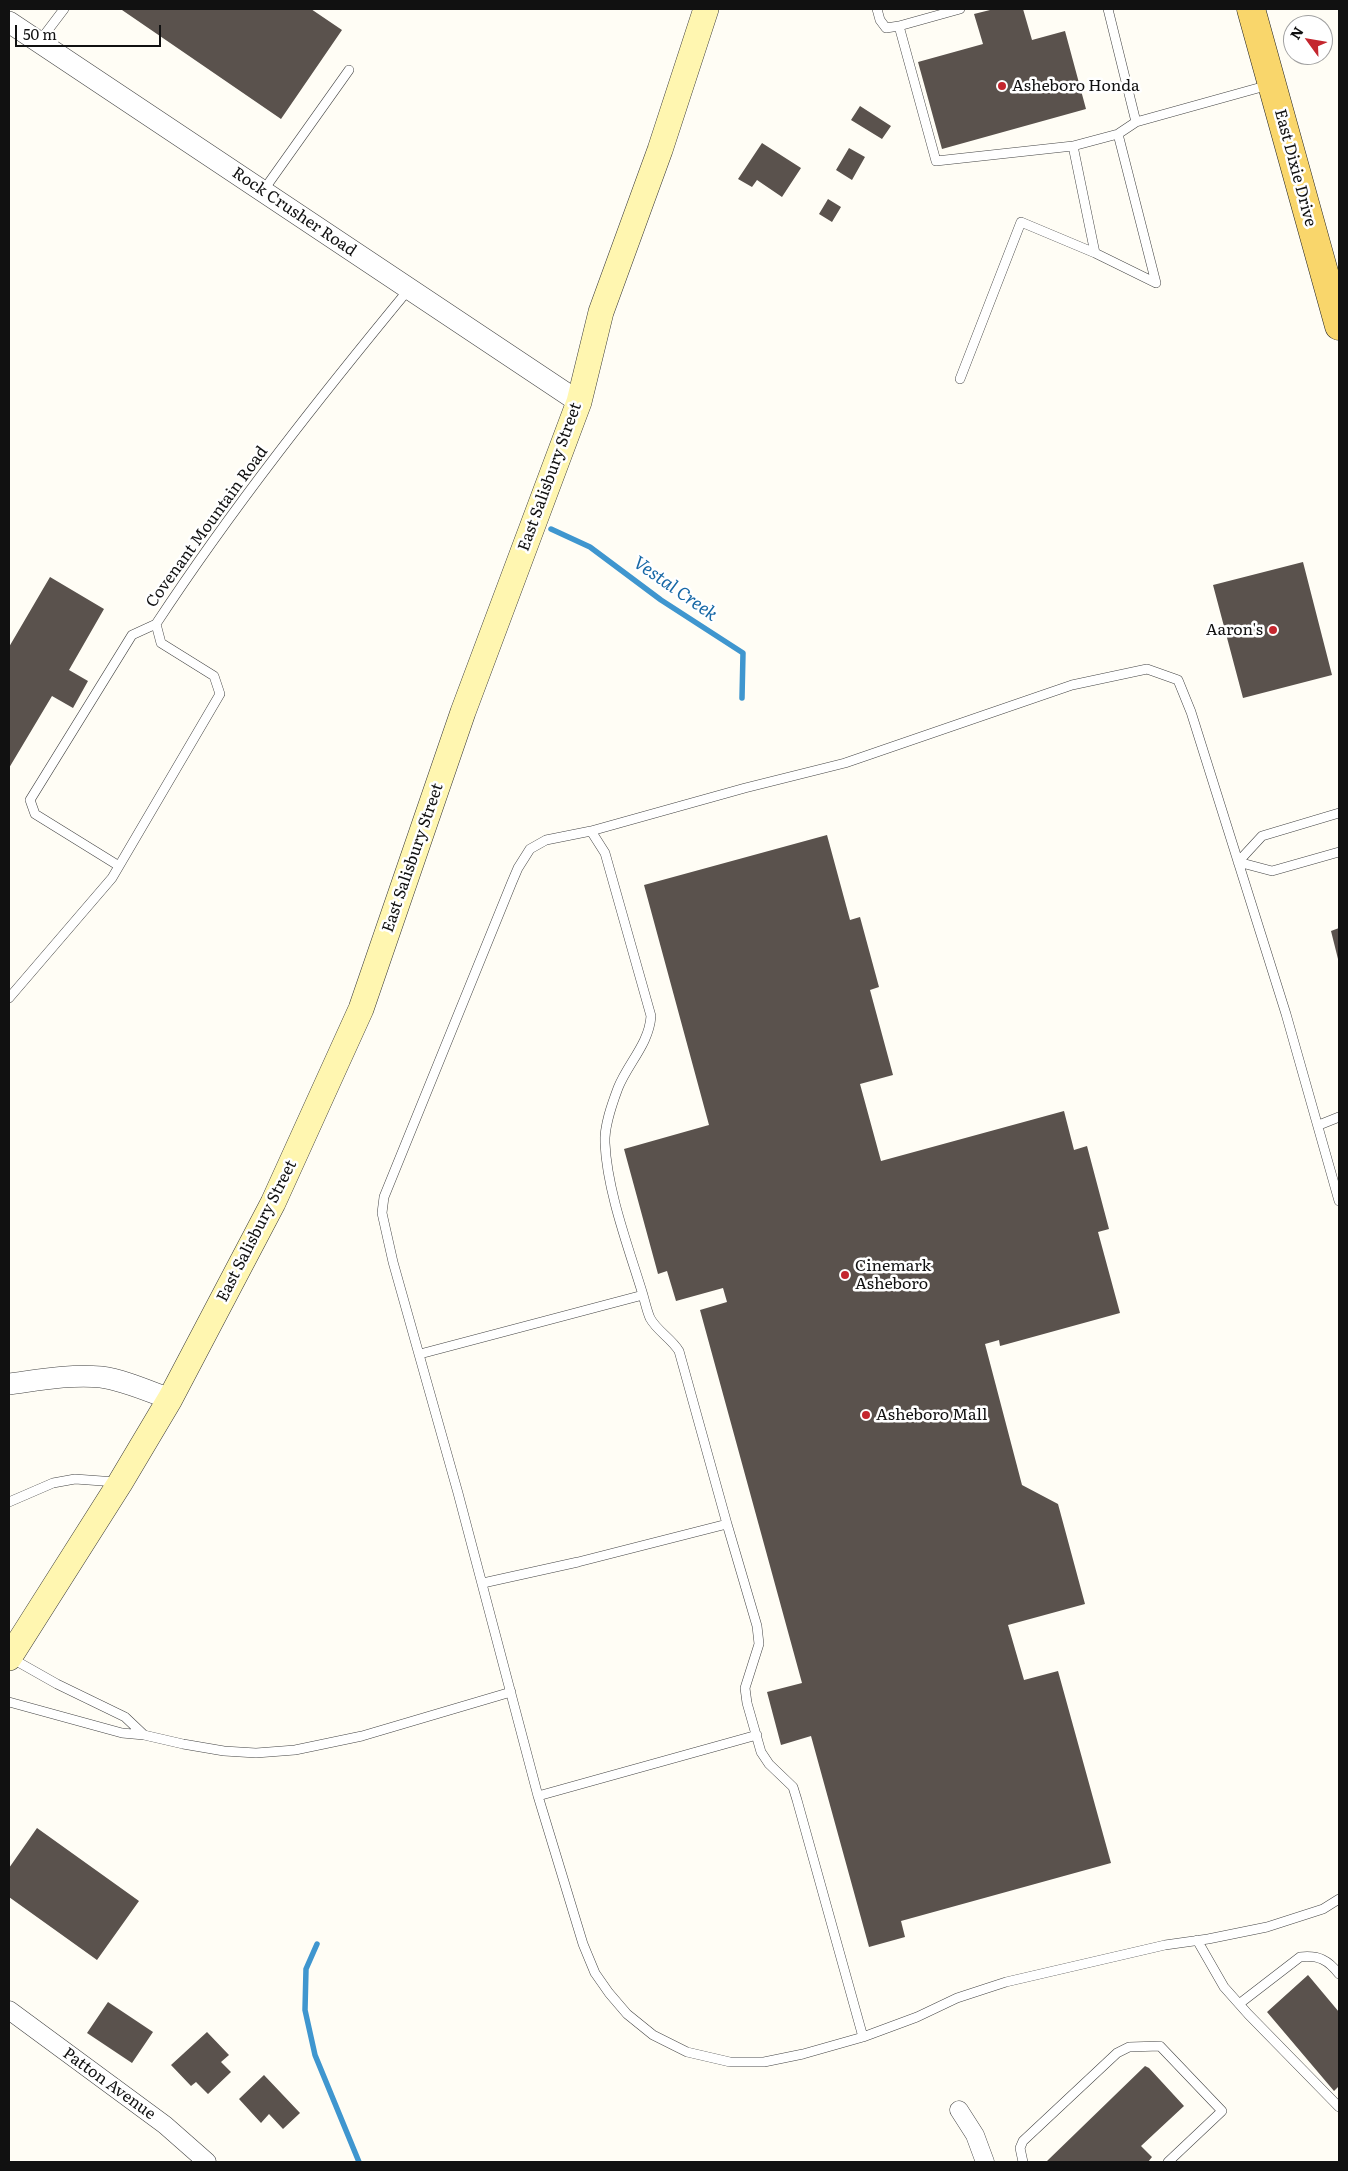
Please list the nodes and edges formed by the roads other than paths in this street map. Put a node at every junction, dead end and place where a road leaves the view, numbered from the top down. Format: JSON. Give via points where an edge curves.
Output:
{"nodes":[{"id":1,"x":64,"y":9,"type":"edge"},
{"id":2,"x":706,"y":9,"type":"edge"},
{"id":3,"x":877,"y":9,"type":"edge"},
{"id":4,"x":960,"y":9,"type":"edge"},
{"id":5,"x":1108,"y":9,"type":"edge"},
{"id":6,"x":1251,"y":9,"type":"edge"},
{"id":7,"x":10,"y":25,"type":"edge"},
{"id":8,"x":898,"y":26,"type":"junction"},
{"id":9,"x":38,"y":42,"type":"junction"},
{"id":10,"x":349,"y":70,"type":"dead end"},
{"id":11,"x":1272,"y":84,"type":"junction"},
{"id":12,"x":1136,"y":122,"type":"junction"},
{"id":13,"x":1118,"y":134,"type":"junction"},
{"id":14,"x":1073,"y":146,"type":"junction"},
{"id":15,"x":263,"y":191,"type":"junction"},
{"id":16,"x":1095,"y":253,"type":"junction"},
{"id":17,"x":409,"y":289,"type":"junction"},
{"id":18,"x":1339,"y":326,"type":"edge"},
{"id":19,"x":960,"y":379,"type":"dead end"},
{"id":20,"x":579,"y":402,"type":"junction"},
{"id":21,"x":156,"y":624,"type":"junction"},
{"id":22,"x":1339,"y":813,"type":"edge"},
{"id":23,"x":590,"y":831,"type":"junction"},
{"id":24,"x":1339,"y":852,"type":"edge"},
{"id":25,"x":1238,"y":862,"type":"junction"},
{"id":26,"x":119,"y":866,"type":"junction"},
{"id":27,"x":9,"y":998,"type":"edge"},
{"id":28,"x":1339,"y":1117,"type":"edge"},
{"id":29,"x":1318,"y":1125,"type":"junction"},
{"id":30,"x":1339,"y":1201,"type":"edge"},
{"id":31,"x":643,"y":1295,"type":"junction"},
{"id":32,"x":420,"y":1354,"type":"junction"},
{"id":33,"x":9,"y":1384,"type":"edge"},
{"id":34,"x":170,"y":1398,"type":"junction"},
{"id":35,"x":120,"y":1483,"type":"junction"},
{"id":36,"x":9,"y":1502,"type":"edge"},
{"id":37,"x":727,"y":1524,"type":"junction"},
{"id":38,"x":483,"y":1583,"type":"junction"},
{"id":39,"x":9,"y":1657,"type":"edge"},
{"id":40,"x":511,"y":1692,"type":"junction"},
{"id":41,"x":9,"y":1702,"type":"edge"},
{"id":42,"x":757,"y":1734,"type":"junction"},
{"id":43,"x":144,"y":1735,"type":"junction"},
{"id":44,"x":538,"y":1796,"type":"junction"},
{"id":45,"x":1338,"y":1901,"type":"edge"},
{"id":46,"x":1197,"y":1940,"type":"junction"},
{"id":47,"x":1339,"y":1974,"type":"edge"},
{"id":48,"x":1239,"y":2004,"type":"junction"},
{"id":49,"x":9,"y":2010,"type":"edge"},
{"id":50,"x":863,"y":2037,"type":"junction"},
{"id":51,"x":1339,"y":2107,"type":"edge"},
{"id":52,"x":959,"y":2110,"type":"dead end"},
{"id":53,"x":207,"y":2162,"type":"edge"},
{"id":54,"x":985,"y":2162,"type":"edge"},
{"id":55,"x":1023,"y":2162,"type":"edge"},
{"id":56,"x":1168,"y":2162,"type":"edge"}],
"edges":[{"from":1,"to":9,"type":"lane"},
{"from":2,"to":20,"type":"main road","name":"East Salisbury Street","via":[[660,150],[601,312]]},
{"from":3,"to":8,"type":"lane","via":[[886,28]]},
{"from":4,"to":8,"type":"lane"},
{"from":5,"to":12,"type":"lane"},
{"from":6,"to":11,"type":"main road","name":"East Dixie Drive"},
{"from":7,"to":9,"type":"street","name":"Rock Crusher Road"},
{"from":8,"to":14,"type":"lane","via":[[936,161]]},
{"from":9,"to":15,"type":"street","name":"Rock Crusher Road"},
{"from":10,"to":15,"type":"lane"},
{"from":11,"to":12,"type":"lane"},
{"from":11,"to":18,"type":"main road","name":"East Dixie Drive"},
{"from":12,"to":13,"type":"lane"},
{"from":13,"to":14,"type":"lane"},
{"from":13,"to":16,"type":"lane","via":[[1156,283]]},
{"from":14,"to":16,"type":"lane"},
{"from":15,"to":17,"type":"street","name":"Rock Crusher Road"},
{"from":16,"to":19,"type":"lane","via":[[1021,222]]},
{"from":17,"to":20,"type":"street","name":"Rock Crusher Road"},
{"from":17,"to":21,"type":"lane","name":"Covenant Mountain Road","via":[[203,554]]},
{"from":20,"to":34,"type":"main road","name":"East Salisbury Street","via":[[463,712],[361,1009],[273,1203]]},
{"from":21,"to":26,"type":"lane","name":"Covenant Mountain Road","via":[[161,643],[214,676],[220,694]]},
{"from":21,"to":26,"type":"lane","via":[[132,635],[30,800],[35,814]]},
{"from":22,"to":25,"type":"lane","via":[[1262,836]]},
{"from":23,"to":25,"type":"lane","via":[[845,763],[1072,685],[1147,669],[1178,680]]},
{"from":23,"to":31,"type":"lane","via":[[605,852],[651,1016],[646,1037],[619,1086],[605,1142],[614,1194]]},
{"from":23,"to":32,"type":"lane","via":[[546,840],[530,850],[518,868],[384,1197],[384,1226]]},
{"from":24,"to":25,"type":"lane","via":[[1272,871]]},
{"from":25,"to":29,"type":"lane"},
{"from":26,"to":27,"type":"lane","name":"Covenant Mountain Road"},
{"from":28,"to":29,"type":"lane"},
{"from":29,"to":30,"type":"lane"},
{"from":31,"to":32,"type":"lane"},
{"from":31,"to":37,"type":"lane","via":[[650,1317],[679,1351]]},
{"from":32,"to":38,"type":"lane"},
{"from":33,"to":34,"type":"street","via":[[101,1377]]},
{"from":34,"to":35,"type":"main road","name":"East Salisbury Street"},
{"from":35,"to":36,"type":"lane","via":[[75,1479]]},
{"from":35,"to":39,"type":"main road","name":"East Salisbury Street"},
{"from":37,"to":38,"type":"lane"},
{"from":37,"to":42,"type":"lane","via":[[757,1626],[759,1644],[746,1688]]},
{"from":38,"to":40,"type":"lane"},
{"from":39,"to":43,"type":"lane","via":[[125,1716]]},
{"from":40,"to":43,"type":"lane","via":[[362,1736],[295,1750],[224,1751]]},
{"from":40,"to":44,"type":"lane"},
{"from":41,"to":43,"type":"lane","via":[[122,1733]]},
{"from":42,"to":44,"type":"lane"},
{"from":42,"to":50,"type":"lane","via":[[761,1752],[792,1787],[797,1800]]},
{"from":44,"to":50,"type":"lane","via":[[583,1944],[595,1973],[627,2014],[653,2035],[687,2052],[738,2062],[764,2062]]},
{"from":45,"to":46,"type":"lane","via":[[1267,1927]]},
{"from":46,"to":48,"type":"lane","via":[[1224,1987]]},
{"from":46,"to":50,"type":"lane","via":[[1006,1982],[957,1998]]},
{"from":47,"to":48,"type":"lane","via":[[1331,1963],[1322,1958],[1300,1957]]},
{"from":48,"to":51,"type":"lane"},
{"from":49,"to":53,"type":"street","name":"Patton Avenue","via":[[165,2125]]},
{"from":52,"to":54,"type":"street","via":[[975,2136]]},
{"from":55,"to":56,"type":"lane","via":[[1020,2148],[1024,2141],[1117,2053],[1130,2047],[1160,2046],[1222,2111]]}]}
